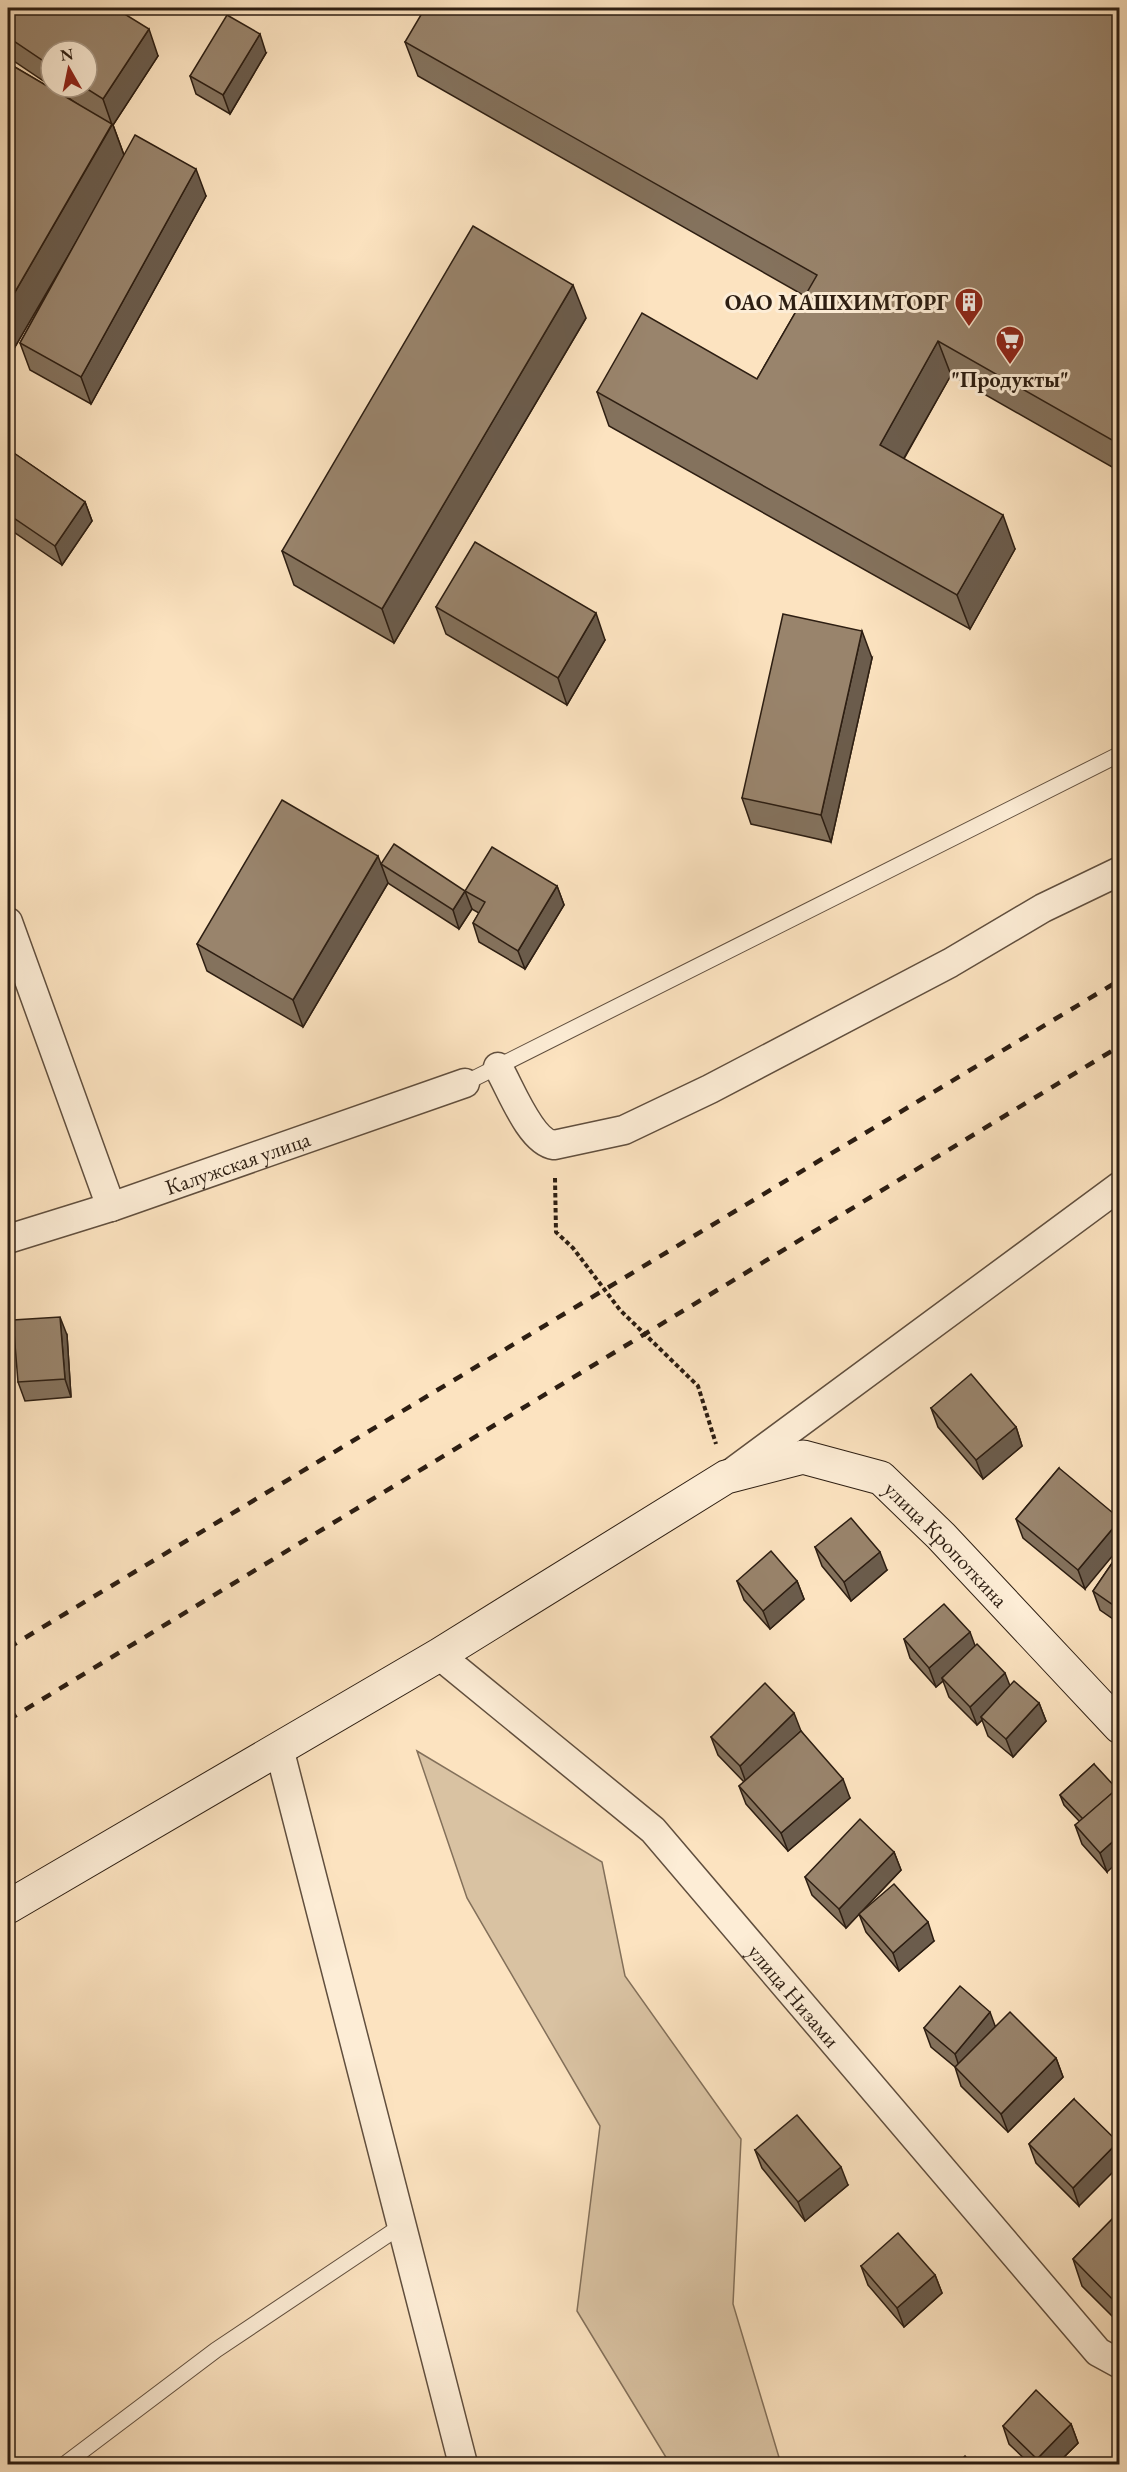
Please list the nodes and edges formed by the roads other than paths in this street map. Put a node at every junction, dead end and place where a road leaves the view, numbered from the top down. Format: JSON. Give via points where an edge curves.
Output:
{"nodes":[{"id":1,"x":1119,"y":754,"type":"edge"},
{"id":2,"x":1119,"y":871,"type":"edge"},
{"id":3,"x":8,"y":922,"type":"edge"},
{"id":4,"x":498,"y":1067,"type":"junction"},
{"id":5,"x":465,"y":1083,"type":"joint"},
{"id":6,"x":1119,"y":1186,"type":"edge"},
{"id":7,"x":111,"y":1207,"type":"junction"},
{"id":8,"x":8,"y":1239,"type":"edge"},
{"id":9,"x":726,"y":1477,"type":"junction"},
{"id":10,"x":439,"y":1654,"type":"junction"},
{"id":11,"x":1119,"y":1727,"type":"edge"},
{"id":12,"x":279,"y":1748,"type":"junction"},
{"id":13,"x":8,"y":1907,"type":"edge"},
{"id":14,"x":401,"y":2226,"type":"junction"},
{"id":15,"x":1119,"y":2364,"type":"edge"},
{"id":16,"x":65,"y":2464,"type":"edge"},
{"id":17,"x":462,"y":2464,"type":"edge"}],
"edges":[{"from":1,"to":4,"type":"lane"},
{"from":2,"to":4,"type":"street","via":[[1043,908],[950,963],[624,1130],[547,1144],[535,1135]]},
{"from":3,"to":7,"type":"street"},
{"from":4,"to":5,"type":"lane"},
{"from":5,"to":7,"type":"street","name":"Калужская улица"},
{"from":6,"to":9,"type":"street"},
{"from":7,"to":8,"type":"street","name":"Калужская улица"},
{"from":9,"to":10,"type":"street","name":"улица Кропоткина"},
{"from":9,"to":11,"type":"street","name":"улица Кропоткина","via":[[803,1457],[881,1478]]},
{"from":10,"to":12,"type":"street","name":"улица Кропоткина"},
{"from":10,"to":15,"type":"street","name":"улица Низами","via":[[653,1830],[1098,2352]]},
{"from":12,"to":13,"type":"street","name":"улица Кропоткина"},
{"from":12,"to":14,"type":"street"},
{"from":14,"to":16,"type":"lane","via":[[216,2350]]},
{"from":14,"to":17,"type":"street"}]}
